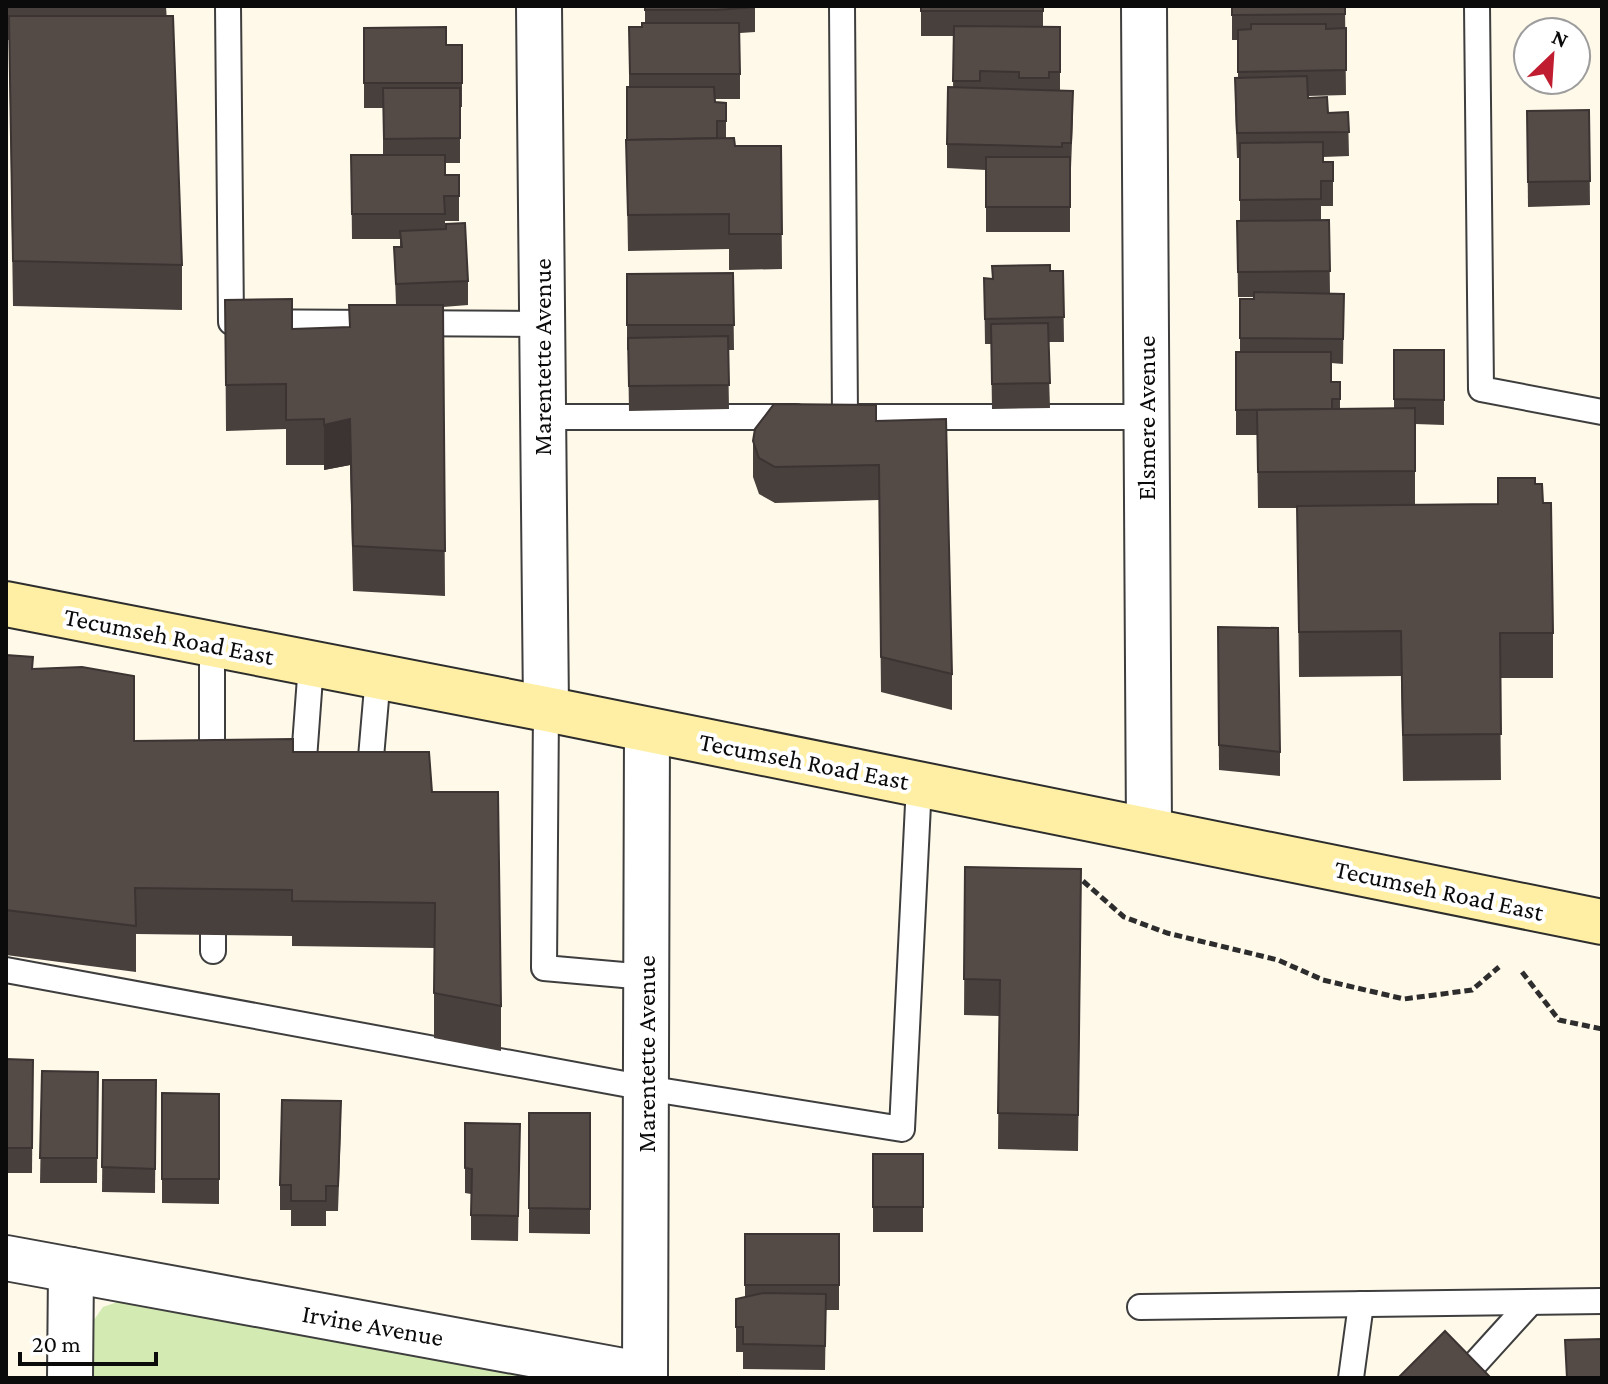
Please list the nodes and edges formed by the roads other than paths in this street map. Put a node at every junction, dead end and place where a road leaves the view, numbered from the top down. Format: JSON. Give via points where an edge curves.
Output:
{"nodes":[{"id":1,"x":228,"y":6,"type":"edge"},
{"id":2,"x":539,"y":6,"type":"edge"},
{"id":3,"x":842,"y":6,"type":"edge"},
{"id":4,"x":1144,"y":6,"type":"edge"},
{"id":5,"x":1477,"y":6,"type":"edge"},
{"id":6,"x":542,"y":324,"type":"junction"},
{"id":7,"x":1602,"y":412,"type":"edge"},
{"id":8,"x":543,"y":417,"type":"junction"},
{"id":9,"x":829,"y":417,"type":"junction"},
{"id":10,"x":1146,"y":417,"type":"junction"},
{"id":11,"x":6,"y":604,"type":"edge"},
{"id":12,"x":212,"y":644,"type":"junction"},
{"id":13,"x":311,"y":664,"type":"junction"},
{"id":14,"x":378,"y":676,"type":"junction"},
{"id":15,"x":546,"y":709,"type":"junction"},
{"id":16,"x":647,"y":730,"type":"junction"},
{"id":17,"x":304,"y":759,"type":"edge"},
{"id":18,"x":370,"y":769,"type":"edge"},
{"id":19,"x":919,"y":784,"type":"junction"},
{"id":20,"x":212,"y":792,"type":"edge"},
{"id":21,"x":1149,"y":830,"type":"junction"},
{"id":22,"x":213,"y":887,"type":"edge"},
{"id":23,"x":1602,"y":922,"type":"edge"},
{"id":24,"x":213,"y":951,"type":"dead end"},
{"id":25,"x":6,"y":970,"type":"edge"},
{"id":26,"x":646,"y":977,"type":"junction"},
{"id":27,"x":646,"y":1088,"type":"junction"},
{"id":28,"x":6,"y":1258,"type":"edge"},
{"id":29,"x":71,"y":1270,"type":"junction"},
{"id":30,"x":1602,"y":1301,"type":"edge"},
{"id":31,"x":1531,"y":1302,"type":"junction"},
{"id":32,"x":1361,"y":1304,"type":"junction"},
{"id":33,"x":1140,"y":1307,"type":"dead end"},
{"id":34,"x":645,"y":1377,"type":"edge"},
{"id":35,"x":70,"y":1378,"type":"edge"},
{"id":36,"x":1351,"y":1378,"type":"edge"},
{"id":37,"x":1462,"y":1378,"type":"edge"}],
"edges":[{"from":1,"to":6,"type":"lane","via":[[231,322]]},
{"from":2,"to":6,"type":"street","name":"Marentette Avenue"},
{"from":3,"to":9,"type":"lane"},
{"from":4,"to":10,"type":"street","name":"Elsmere Avenue"},
{"from":5,"to":7,"type":"lane","via":[[1481,389]]},
{"from":6,"to":8,"type":"street","name":"Marentette Avenue"},
{"from":8,"to":9,"type":"lane"},
{"from":8,"to":15,"type":"street","name":"Marentette Avenue"},
{"from":9,"to":10,"type":"lane"},
{"from":10,"to":21,"type":"street","name":"Elsmere Avenue"},
{"from":11,"to":12,"type":"main road","name":"Tecumseh Road East"},
{"from":12,"to":13,"type":"main road","name":"Tecumseh Road East"},
{"from":12,"to":20,"type":"lane"},
{"from":13,"to":14,"type":"main road","name":"Tecumseh Road East"},
{"from":13,"to":17,"type":"lane"},
{"from":14,"to":15,"type":"main road","name":"Tecumseh Road East"},
{"from":14,"to":18,"type":"lane"},
{"from":15,"to":16,"type":"main road","name":"Tecumseh Road East"},
{"from":15,"to":26,"type":"lane","via":[[544,968]]},
{"from":16,"to":19,"type":"main road","name":"Tecumseh Road East"},
{"from":16,"to":26,"type":"street","name":"Marentette Avenue"},
{"from":19,"to":21,"type":"main road","name":"Tecumseh Road East"},
{"from":19,"to":27,"type":"lane","via":[[902,1129]]},
{"from":21,"to":23,"type":"main road","name":"Tecumseh Road East"},
{"from":22,"to":24,"type":"lane"},
{"from":25,"to":27,"type":"lane"},
{"from":26,"to":27,"type":"street","name":"Marentette Avenue"},
{"from":27,"to":34,"type":"street","name":"Marentette Avenue"},
{"from":28,"to":29,"type":"street","name":"Irvine Avenue"},
{"from":29,"to":34,"type":"street","name":"Irvine Avenue"},
{"from":29,"to":35,"type":"street"},
{"from":30,"to":31,"type":"lane"},
{"from":31,"to":32,"type":"lane"},
{"from":31,"to":37,"type":"lane"},
{"from":32,"to":33,"type":"lane"},
{"from":32,"to":36,"type":"lane"}]}
